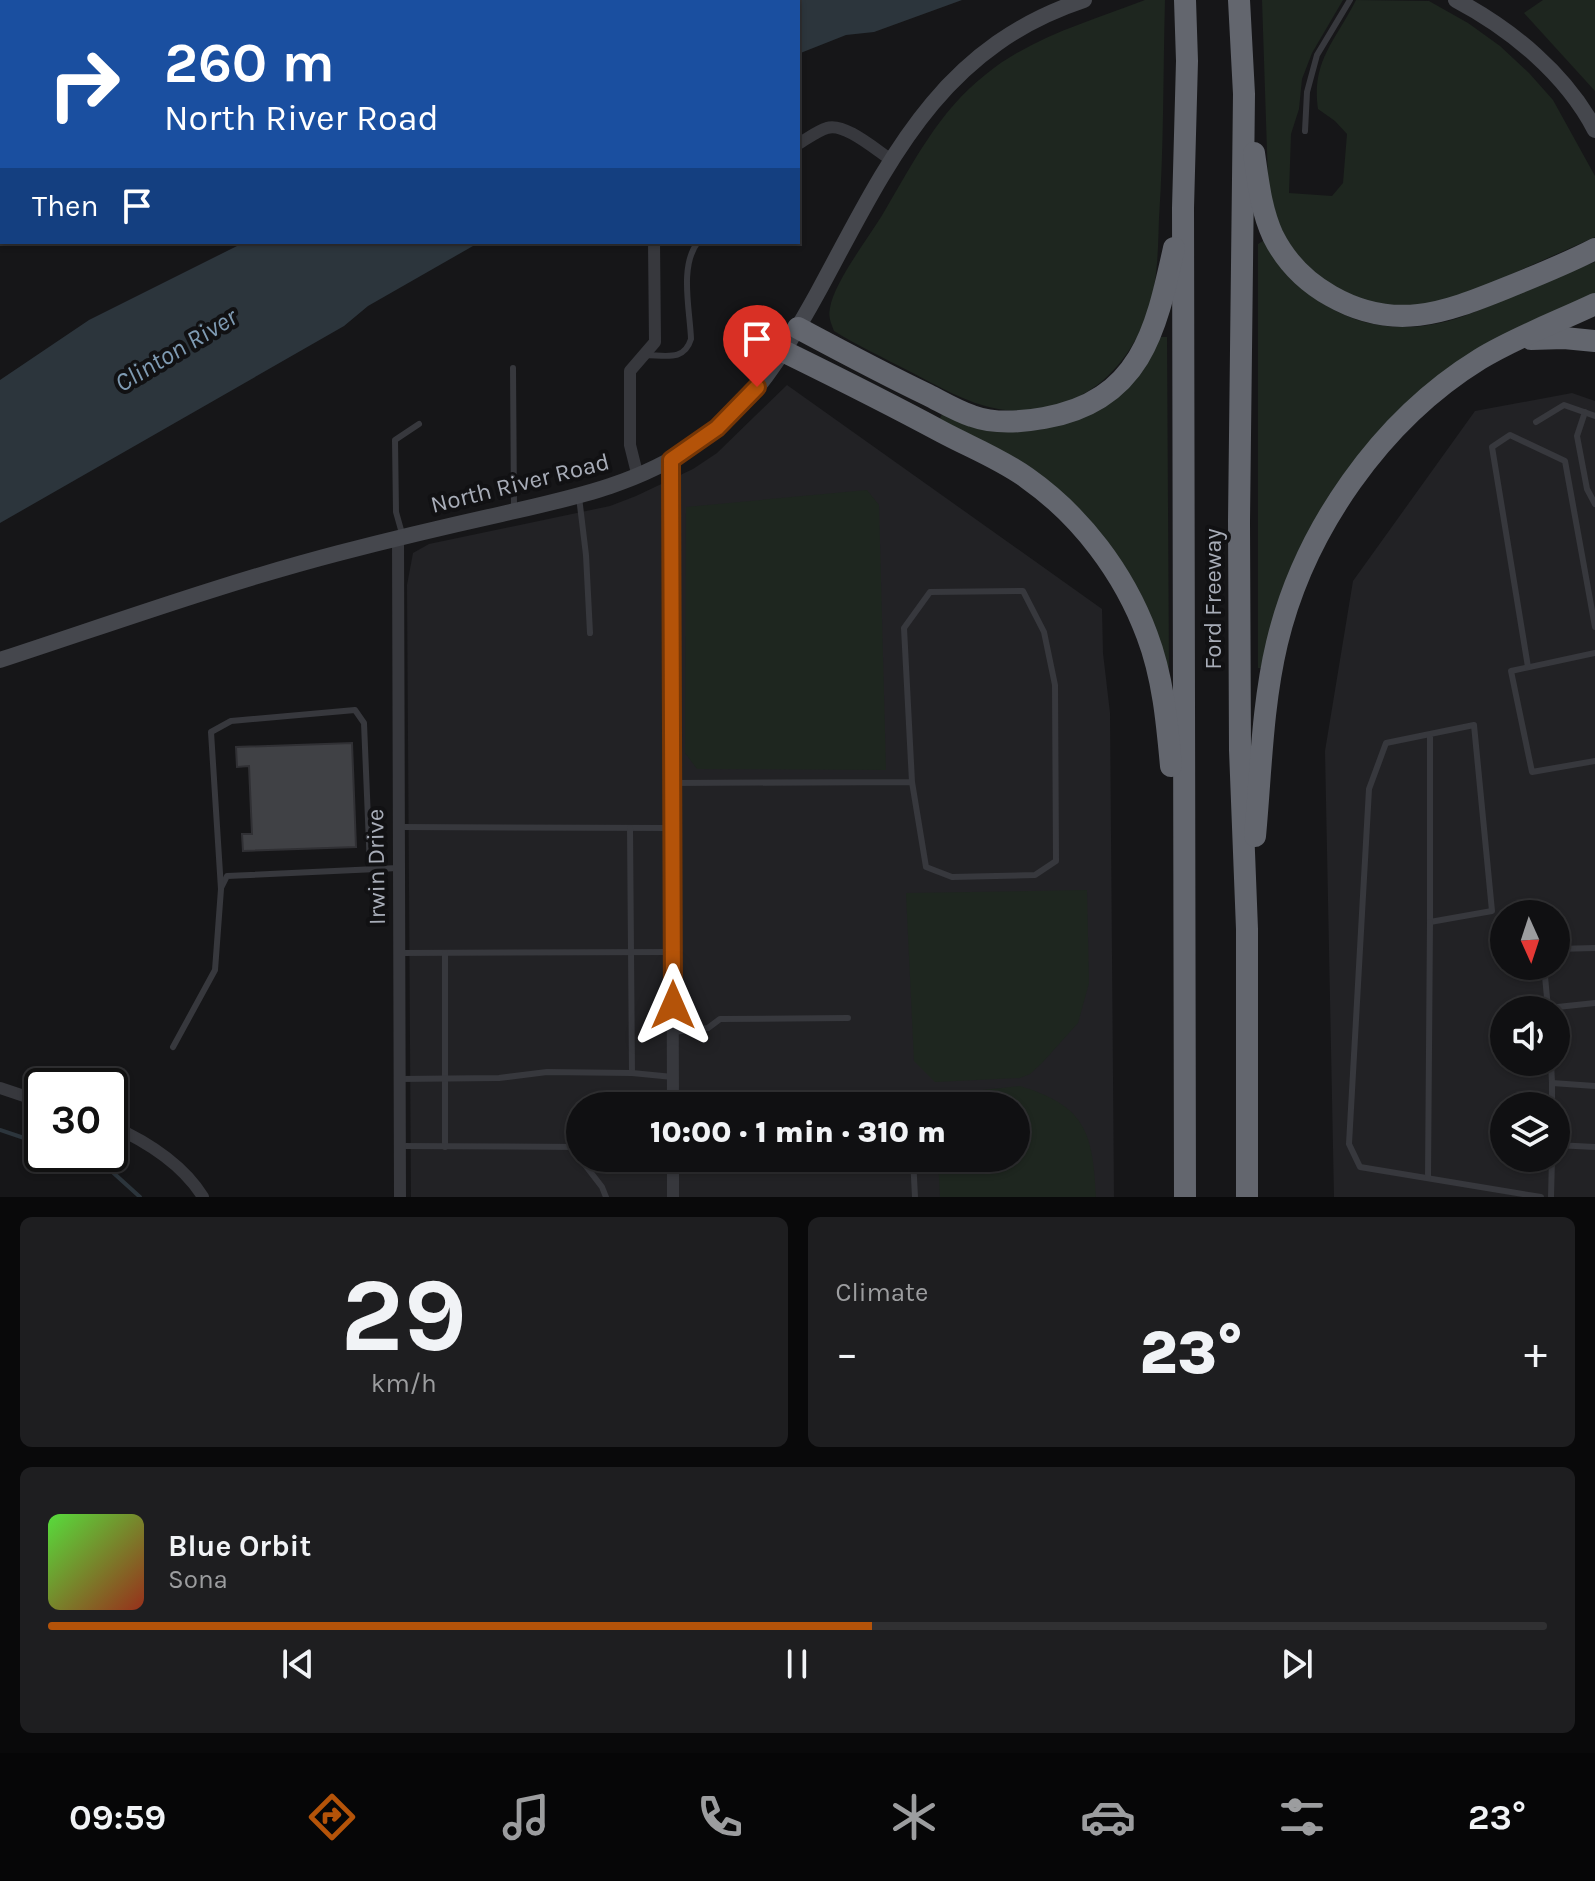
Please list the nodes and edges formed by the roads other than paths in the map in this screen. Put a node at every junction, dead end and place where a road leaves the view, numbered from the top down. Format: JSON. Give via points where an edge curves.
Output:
{"nodes":[{"id":1,"x":1084,"y":0,"type":"edge"},
{"id":2,"x":1185,"y":0,"type":"edge"},
{"id":3,"x":1239,"y":0,"type":"edge"},
{"id":4,"x":1350,"y":0,"type":"edge"},
{"id":5,"x":1456,"y":0,"type":"edge"},
{"id":6,"x":1244,"y":94,"type":"junction"},
{"id":7,"x":1595,"y":130,"type":"edge"},
{"id":8,"x":1305,"y":131,"type":"dead end"},
{"id":9,"x":800,"y":143,"type":"edge"},
{"id":10,"x":890,"y":159,"type":"junction"},
{"id":11,"x":1183,"y":208,"type":"junction"},
{"id":12,"x":654,"y":244,"type":"edge"},
{"id":13,"x":697,"y":244,"type":"edge"},
{"id":14,"x":1595,"y":249,"type":"edge"},
{"id":15,"x":1595,"y":304,"type":"edge"},
{"id":16,"x":798,"y":328,"type":"junction"},
{"id":17,"x":1518,"y":339,"type":"junction"},
{"id":18,"x":1595,"y":341,"type":"edge"},
{"id":19,"x":785,"y":352,"type":"junction"},
{"id":20,"x":644,"y":355,"type":"junction"},
{"id":21,"x":513,"y":368,"type":"dead end"},
{"id":22,"x":1585,"y":412,"type":"junction"},
{"id":23,"x":1595,"y":416,"type":"edge"},
{"id":24,"x":1536,"y":422,"type":"dead end"},
{"id":25,"x":419,"y":424,"type":"dead end"},
{"id":26,"x":671,"y":460,"type":"junction"},
{"id":27,"x":638,"y":477,"type":"junction"},
{"id":28,"x":579,"y":497,"type":"junction"},
{"id":29,"x":1595,"y":504,"type":"edge"},
{"id":30,"x":514,"y":511,"type":"junction"},
{"id":31,"x":400,"y":537,"type":"junction"},
{"id":32,"x":1595,"y":627,"type":"edge"},
{"id":33,"x":590,"y":633,"type":"dead end"},
{"id":34,"x":1595,"y":653,"type":"edge"},
{"id":35,"x":0,"y":660,"type":"edge"},
{"id":36,"x":1528,"y":667,"type":"junction"},
{"id":37,"x":1430,"y":735,"type":"junction"},
{"id":38,"x":1595,"y":761,"type":"edge"},
{"id":39,"x":912,"y":782,"type":"junction"},
{"id":40,"x":672,"y":783,"type":"junction"},
{"id":41,"x":398,"y":827,"type":"junction"},
{"id":42,"x":630,"y":828,"type":"junction"},
{"id":43,"x":672,"y":828,"type":"junction"},
{"id":44,"x":370,"y":868,"type":"junction"},
{"id":45,"x":398,"y":868,"type":"junction"},
{"id":46,"x":1184,"y":885,"type":"junction"},
{"id":47,"x":221,"y":889,"type":"junction"},
{"id":48,"x":1430,"y":922,"type":"junction"},
{"id":49,"x":1247,"y":929,"type":"junction"},
{"id":50,"x":1595,"y":948,"type":"edge"},
{"id":51,"x":1570,"y":949,"type":"edge"},
{"id":52,"x":630,"y":952,"type":"junction"},
{"id":53,"x":673,"y":952,"type":"junction"},
{"id":54,"x":399,"y":953,"type":"junction"},
{"id":55,"x":445,"y":953,"type":"junction"},
{"id":56,"x":1595,"y":1003,"type":"edge"},
{"id":57,"x":1570,"y":1006,"type":"edge"},
{"id":58,"x":848,"y":1018,"type":"dead end"},
{"id":59,"x":673,"y":1032,"type":"junction"},
{"id":60,"x":173,"y":1047,"type":"dead end"},
{"id":61,"x":632,"y":1073,"type":"junction"},
{"id":62,"x":1552,"y":1076,"type":"edge"},
{"id":63,"x":673,"y":1077,"type":"junction"},
{"id":64,"x":444,"y":1078,"type":"junction"},
{"id":65,"x":399,"y":1079,"type":"junction"},
{"id":66,"x":1552,"y":1083,"type":"junction"},
{"id":67,"x":1595,"y":1086,"type":"edge"},
{"id":68,"x":0,"y":1088,"type":"edge"},
{"id":69,"x":673,"y":1092,"type":"edge"},
{"id":70,"x":1552,"y":1092,"type":"edge"},
{"id":71,"x":24,"y":1096,"type":"edge"},
{"id":72,"x":128,"y":1134,"type":"edge"},
{"id":73,"x":400,"y":1146,"type":"junction"},
{"id":74,"x":1570,"y":1146,"type":"edge"},
{"id":75,"x":445,"y":1147,"type":"junction"},
{"id":76,"x":566,"y":1147,"type":"edge"},
{"id":77,"x":1595,"y":1147,"type":"edge"},
{"id":78,"x":590,"y":1172,"type":"edge"},
{"id":79,"x":673,"y":1172,"type":"edge"},
{"id":80,"x":914,"y":1172,"type":"edge"},
{"id":81,"x":1552,"y":1172,"type":"edge"},
{"id":82,"x":1428,"y":1178,"type":"junction"},
{"id":83,"x":203,"y":1197,"type":"edge"},
{"id":84,"x":400,"y":1197,"type":"edge"},
{"id":85,"x":606,"y":1197,"type":"edge"},
{"id":86,"x":673,"y":1197,"type":"edge"},
{"id":87,"x":915,"y":1197,"type":"edge"},
{"id":88,"x":1185,"y":1197,"type":"edge"},
{"id":89,"x":1247,"y":1197,"type":"edge"},
{"id":90,"x":1541,"y":1197,"type":"edge"},
{"id":91,"x":1551,"y":1197,"type":"edge"}],
"edges":[{"from":1,"to":10,"type":"street","name":"North River Road","via":[[1022,26],[990,47],[954,78]]},
{"from":2,"to":11,"type":"highway","name":"Ford Freeway"},
{"from":3,"to":6,"type":"highway","name":"Ford Freeway"},
{"from":4,"to":8,"type":"lane","via":[[1317,55],[1307,92]]},
{"from":5,"to":7,"type":"street","via":[[1548,68]]},
{"from":6,"to":14,"type":"highway","via":[[1262,204],[1274,237],[1307,280],[1356,308],[1392,316],[1435,314]]},
{"from":6,"to":49,"type":"highway","name":"Ford Freeway","via":[[1239,521]]},
{"from":9,"to":10,"type":"street","via":[[836,127]]},
{"from":10,"to":16,"type":"street","name":"North River Road"},
{"from":11,"to":16,"type":"highway","via":[[1159,313],[1140,358],[1111,388],[1070,412],[1029,420],[973,417]]},
{"from":11,"to":46,"type":"highway","name":"Ford Freeway"},
{"from":12,"to":20,"type":"street","via":[[655,342]]},
{"from":13,"to":20,"type":"lane","via":[[688,267],[688,348],[677,356]]},
{"from":15,"to":17,"type":"highway"},
{"from":16,"to":19,"type":"street","name":"North River Road"},
{"from":17,"to":18,"type":"highway"},
{"from":17,"to":49,"type":"highway","via":[[1452,378],[1381,443],[1361,466],[1305,560],[1277,643],[1268,695]]},
{"from":19,"to":26,"type":"street","name":"North River Road","via":[[738,408]]},
{"from":19,"to":46,"type":"highway","via":[[1026,477],[1094,542],[1131,597],[1148,638],[1164,699]]},
{"from":20,"to":27,"type":"street","via":[[630,371],[630,445]]},
{"from":21,"to":30,"type":"lane"},
{"from":22,"to":23,"type":"lane"},
{"from":22,"to":24,"type":"lane","via":[[1564,405]]},
{"from":22,"to":29,"type":"lane","via":[[1577,436]]},
{"from":25,"to":31,"type":"lane","via":[[395,440]]},
{"from":26,"to":27,"type":"street","name":"North River Road"},
{"from":26,"to":40,"type":"street"},
{"from":27,"to":28,"type":"street","name":"North River Road"},
{"from":28,"to":30,"type":"street","name":"North River Road"},
{"from":28,"to":33,"type":"lane"},
{"from":30,"to":31,"type":"street","name":"North River Road"},
{"from":31,"to":35,"type":"street","name":"North River Road","via":[[272,570]]},
{"from":31,"to":41,"type":"street","name":"Irwin Drive"},
{"from":32,"to":36,"type":"lane","via":[[1565,461],[1510,435],[1492,447]]},
{"from":34,"to":36,"type":"lane"},
{"from":36,"to":38,"type":"lane","via":[[1511,671],[1532,772]]},
{"from":37,"to":48,"type":"lane"},
{"from":37,"to":48,"type":"lane","via":[[1474,725],[1492,911]]},
{"from":37,"to":82,"type":"lane","via":[[1386,743],[1369,789],[1349,1144],[1360,1167]]},
{"from":39,"to":39,"type":"lane","via":[[926,867],[952,877],[1035,875],[1056,861],[1055,685],[1044,632],[1023,591],[930,592],[904,628]]},
{"from":39,"to":40,"type":"lane"},
{"from":40,"to":43,"type":"street"},
{"from":41,"to":42,"type":"lane"},
{"from":41,"to":45,"type":"street","name":"Irwin Drive"},
{"from":42,"to":43,"type":"lane"},
{"from":42,"to":52,"type":"lane"},
{"from":43,"to":53,"type":"street"},
{"from":44,"to":45,"type":"lane"},
{"from":44,"to":47,"type":"lane","via":[[227,876]]},
{"from":44,"to":47,"type":"lane","via":[[364,723],[355,710],[231,721],[211,732]]},
{"from":45,"to":54,"type":"street","name":"Irwin Drive"},
{"from":46,"to":88,"type":"highway","name":"Ford Freeway"},
{"from":47,"to":60,"type":"lane","via":[[215,970]]},
{"from":48,"to":82,"type":"lane"},
{"from":49,"to":89,"type":"highway","name":"Ford Freeway"},
{"from":50,"to":51,"type":"lane"},
{"from":52,"to":53,"type":"lane"},
{"from":52,"to":55,"type":"lane"},
{"from":52,"to":61,"type":"lane"},
{"from":53,"to":59,"type":"street"},
{"from":54,"to":55,"type":"lane"},
{"from":54,"to":65,"type":"street","name":"Irwin Drive"},
{"from":55,"to":64,"type":"lane"},
{"from":56,"to":57,"type":"lane"},
{"from":58,"to":59,"type":"lane","via":[[720,1019],[708,1028]]},
{"from":59,"to":63,"type":"street"},
{"from":61,"to":63,"type":"lane"},
{"from":61,"to":64,"type":"lane"},
{"from":62,"to":66,"type":"lane"},
{"from":63,"to":69,"type":"street"},
{"from":64,"to":65,"type":"lane"},
{"from":64,"to":75,"type":"lane"},
{"from":65,"to":73,"type":"street","name":"Irwin Drive"},
{"from":66,"to":67,"type":"lane"},
{"from":66,"to":70,"type":"lane"},
{"from":68,"to":71,"type":"street"},
{"from":72,"to":83,"type":"street","via":[[179,1168]]},
{"from":73,"to":75,"type":"lane"},
{"from":73,"to":84,"type":"street","name":"Irwin Drive"},
{"from":74,"to":77,"type":"lane"},
{"from":75,"to":76,"type":"lane"},
{"from":78,"to":85,"type":"lane"},
{"from":79,"to":86,"type":"street"},
{"from":80,"to":87,"type":"lane"},
{"from":81,"to":91,"type":"lane"},
{"from":82,"to":90,"type":"lane"}]}
